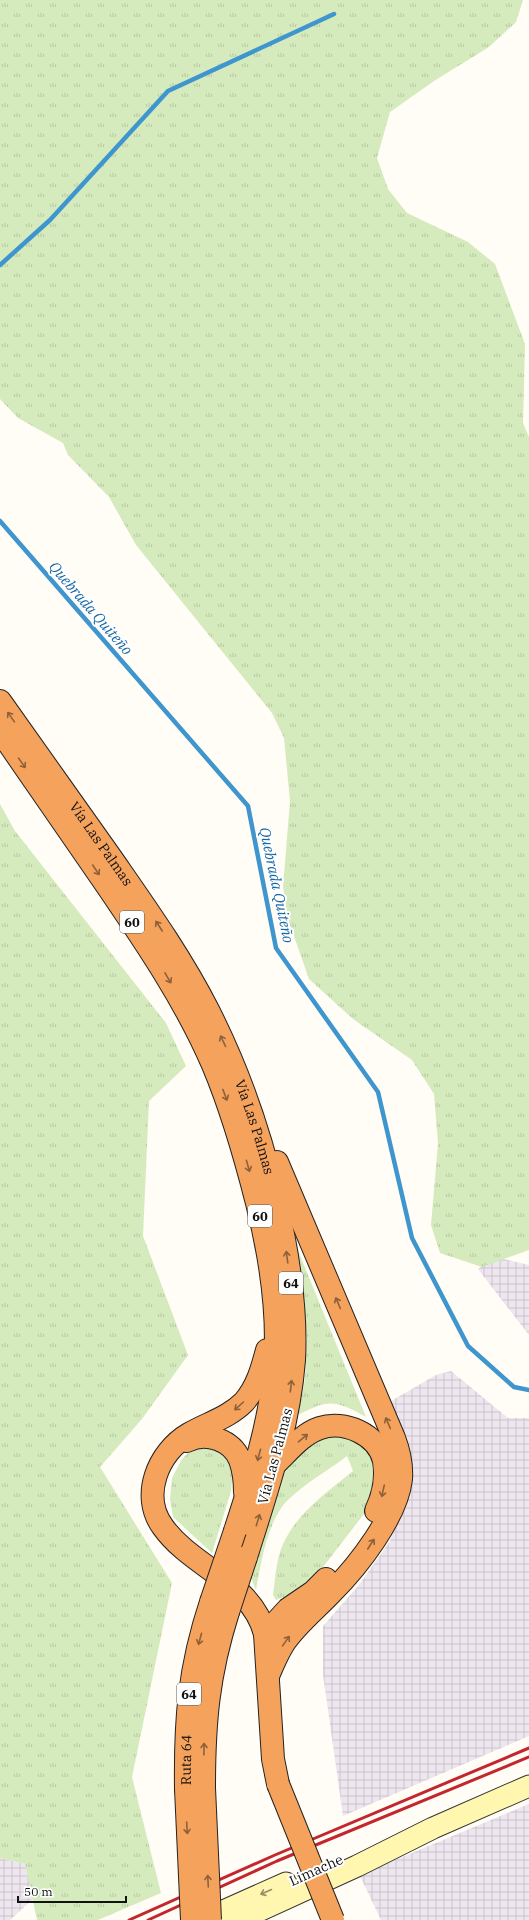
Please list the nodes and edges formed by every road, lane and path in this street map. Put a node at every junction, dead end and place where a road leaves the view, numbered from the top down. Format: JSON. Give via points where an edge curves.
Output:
{"nodes":[{"id":1,"x":0,"y":701,"type":"edge"},
{"id":2,"x":0,"y":731,"type":"edge"},
{"id":3,"x":248,"y":1104,"type":"junction"},
{"id":4,"x":274,"y":1306,"type":"junction"},
{"id":5,"x":173,"y":1448,"type":"junction"},
{"id":6,"x":275,"y":1465,"type":"junction"},
{"id":7,"x":245,"y":1500,"type":"junction"},
{"id":8,"x":220,"y":1607,"type":"junction"},
{"id":9,"x":288,"y":1609,"type":"junction"},
{"id":10,"x":256,"y":1611,"type":"junction"},
{"id":11,"x":265,"y":1634,"type":"junction"},
{"id":12,"x":268,"y":1676,"type":"junction"},
{"id":13,"x":529,"y":1786,"type":"edge"},
{"id":14,"x":195,"y":1788,"type":"junction"},
{"id":15,"x":433,"y":1828,"type":"junction"},
{"id":16,"x":192,"y":1920,"type":"edge"},
{"id":17,"x":203,"y":1920,"type":"edge"},
{"id":18,"x":210,"y":1920,"type":"edge"},
{"id":19,"x":239,"y":1920,"type":"edge"},
{"id":20,"x":333,"y":1920,"type":"edge"}],
"edges":[{"from":3,"to":1,"type":"highway","name":"Vía Las Palmas","number":"60","one_way":true,"via":[[219,1031],[173,947]]},
{"from":2,"to":4,"type":"highway","name":"Vía Las Palmas","number":"60","one_way":true,"via":[[161,966],[202,1043],[226,1097],[249,1170],[265,1238]]},
{"from":6,"to":3,"type":"highway","name":"Vía Las Palmas","number":"64","one_way":true,"via":[[288,1413],[294,1359],[293,1310],[279,1212]]},
{"from":12,"to":3,"type":"highway","one_way":true,"via":[[278,1653],[293,1632],[344,1580],[370,1546],[394,1504],[401,1470],[394,1438],[308,1230],[270,1145]]},
{"from":4,"to":5,"type":"highway","one_way":true,"via":[[268,1348],[251,1393],[229,1414],[189,1433]]},
{"from":4,"to":7,"type":"highway","name":"Vía Las Palmas","number":"64","one_way":true,"via":[[275,1362],[271,1400],[258,1458]]},
{"from":5,"to":7,"type":"highway","via":[[190,1439],[207,1437],[230,1446],[238,1456],[242,1468]]},
{"from":5,"to":10,"type":"highway","via":[[161,1463],[154,1482],[153,1506],[158,1521],[180,1547],[236,1589]]},
{"from":8,"to":6,"type":"highway","name":"Vía Las Palmas","number":"64","one_way":true,"bridge":true,"via":[[246,1557]]},
{"from":6,"to":9,"type":"highway","one_way":true,"via":[[312,1431],[342,1426],[360,1432],[374,1444],[384,1459],[385,1468],[382,1496],[374,1515],[324,1582]]},
{"from":7,"to":8,"type":"highway","name":"Vía Las Palmas","number":"64","bridge":true,"via":[[235,1531]]},
{"from":8,"to":14,"type":"highway","name":"Ruta 64","number":"64"},
{"from":9,"to":10,"type":"highway"},
{"from":9,"to":11,"type":"highway"},
{"from":10,"to":11,"type":"highway"},
{"from":11,"to":12,"type":"highway"},
{"from":12,"to":20,"type":"highway","bridge":true,"via":[[273,1759],[278,1784]]},
{"from":13,"to":15,"type":"main road","name":"Limache"},
{"from":14,"to":16,"type":"highway","name":"Ruta 64","number":"64","one_way":true,"bridge":true},
{"from":18,"to":14,"type":"highway","name":"Ruta 64","number":"64","one_way":true,"bridge":true},
{"from":15,"to":17,"type":"main road","name":"Limache","one_way":true,"via":[[353,1854]]},
{"from":15,"to":19,"type":"main road","name":"Limache"}]}
